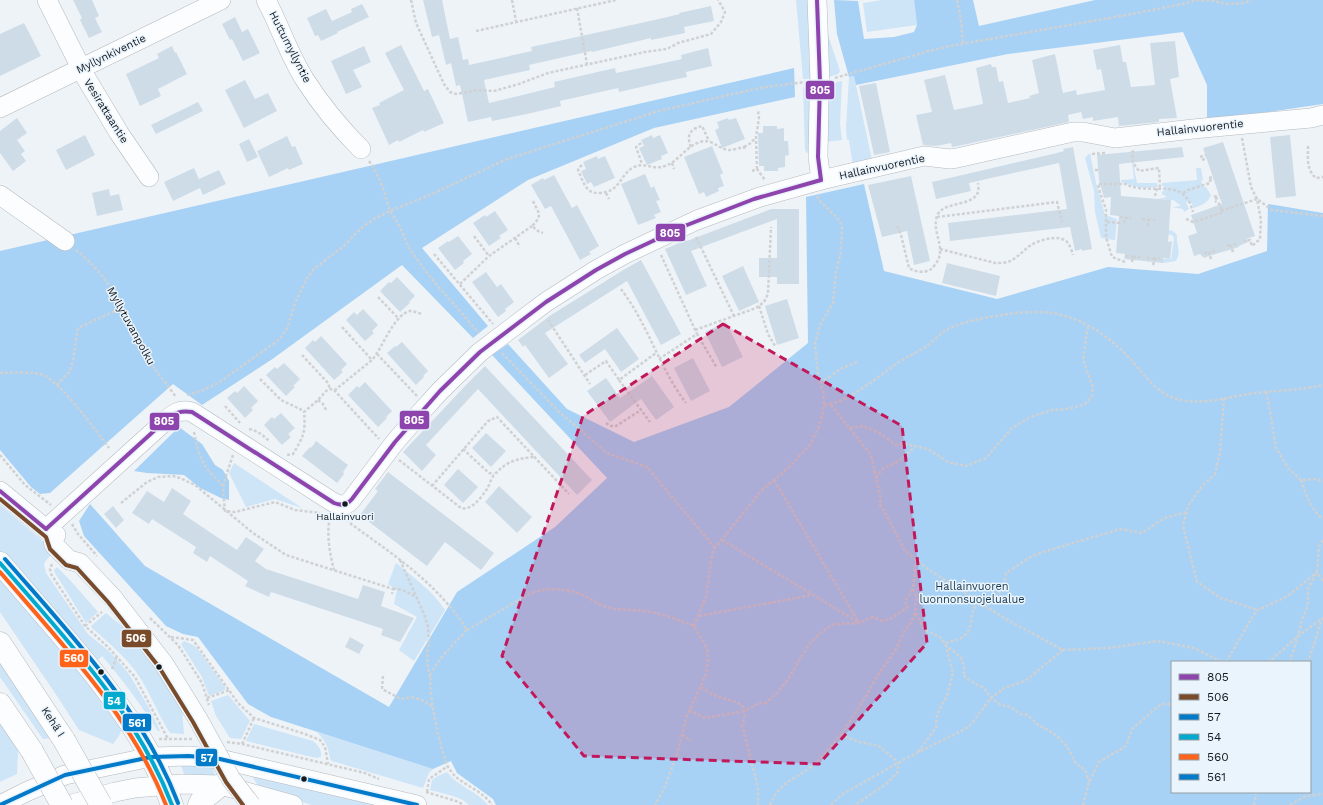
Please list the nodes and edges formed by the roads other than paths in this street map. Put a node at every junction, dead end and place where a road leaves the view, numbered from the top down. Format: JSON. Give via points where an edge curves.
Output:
{"nodes":[{"id":1,"x":47,"y":0,"type":"edge"},
{"id":2,"x":221,"y":0,"type":"edge"},
{"id":3,"x":266,"y":0,"type":"edge"},
{"id":4,"x":817,"y":0,"type":"edge"},
{"id":5,"x":80,"y":68,"type":"junction"},
{"id":6,"x":0,"y":108,"type":"edge"},
{"id":7,"x":1323,"y":115,"type":"edge"},
{"id":8,"x":361,"y":149,"type":"road end"},
{"id":9,"x":149,"y":177,"type":"dead end"},
{"id":10,"x":819,"y":187,"type":"junction"},
{"id":11,"x":0,"y":195,"type":"edge"},
{"id":12,"x":65,"y":241,"type":"road end"},
{"id":13,"x":0,"y":490,"type":"edge"},
{"id":14,"x":49,"y":532,"type":"junction"},
{"id":15,"x":0,"y":563,"type":"edge"},
{"id":16,"x":0,"y":643,"type":"edge"},
{"id":17,"x":0,"y":704,"type":"edge"},
{"id":18,"x":151,"y":757,"type":"junction"},
{"id":19,"x":226,"y":782,"type":"junction"},
{"id":20,"x":164,"y":785,"type":"junction"},
{"id":21,"x":422,"y":799,"type":"edge"},
{"id":22,"x":0,"y":805,"type":"edge"},
{"id":23,"x":62,"y":805,"type":"edge"},
{"id":24,"x":69,"y":805,"type":"edge"},
{"id":25,"x":101,"y":805,"type":"edge"},
{"id":26,"x":172,"y":805,"type":"edge"},
{"id":27,"x":200,"y":805,"type":"edge"},
{"id":28,"x":236,"y":805,"type":"edge"},
{"id":29,"x":251,"y":805,"type":"edge"},
{"id":30,"x":293,"y":805,"type":"edge"}],
"edges":[{"from":1,"to":5,"type":"street","name":"Vesirattaantie"},
{"from":2,"to":5,"type":"street","name":"Myllynkiventie"},
{"from":3,"to":8,"type":"street","name":"Huttumyllyntie","via":[[305,79],[324,107]]},
{"from":4,"to":10,"type":"street","via":[[820,82]]},
{"from":5,"to":6,"type":"street","name":"Myllynkiventie"},
{"from":5,"to":9,"type":"street","name":"Vesirattaantie"},
{"from":7,"to":10,"type":"street","name":"Hallainvuorentie","via":[[1115,138],[1073,132],[957,158],[928,156]]},
{"from":10,"to":14,"type":"street","name":"Hallainvuorentie","via":[[754,199],[687,225],[596,270],[541,306],[480,352],[440,391],[395,442],[352,499],[342,506],[186,410],[177,412],[163,423]]},
{"from":11,"to":12,"type":"street"},
{"from":13,"to":14,"type":"street"},
{"from":14,"to":19,"type":"street","bridge":true,"via":[[63,537],[78,551],[80,564],[113,598],[164,664],[198,719]]},
{"from":15,"to":18,"type":"highway","via":[[117,702]]},
{"from":16,"to":25,"type":"highway","name":"Kehä I","bridge":true,"via":[[64,740]]},
{"from":17,"to":23,"type":"highway","bridge":true,"via":[[32,751]]},
{"from":18,"to":20,"type":"highway"},
{"from":18,"to":21,"type":"street","via":[[189,756],[220,759]]},
{"from":18,"to":22,"type":"street","via":[[65,775]]},
{"from":19,"to":20,"type":"street"},
{"from":19,"to":27,"type":"highway","via":[[201,801]]},
{"from":19,"to":28,"type":"street"},
{"from":19,"to":29,"type":"street","bridge":true},
{"from":19,"to":30,"type":"street"},
{"from":20,"to":24,"type":"street","via":[[115,792]]},
{"from":20,"to":26,"type":"highway"}]}
